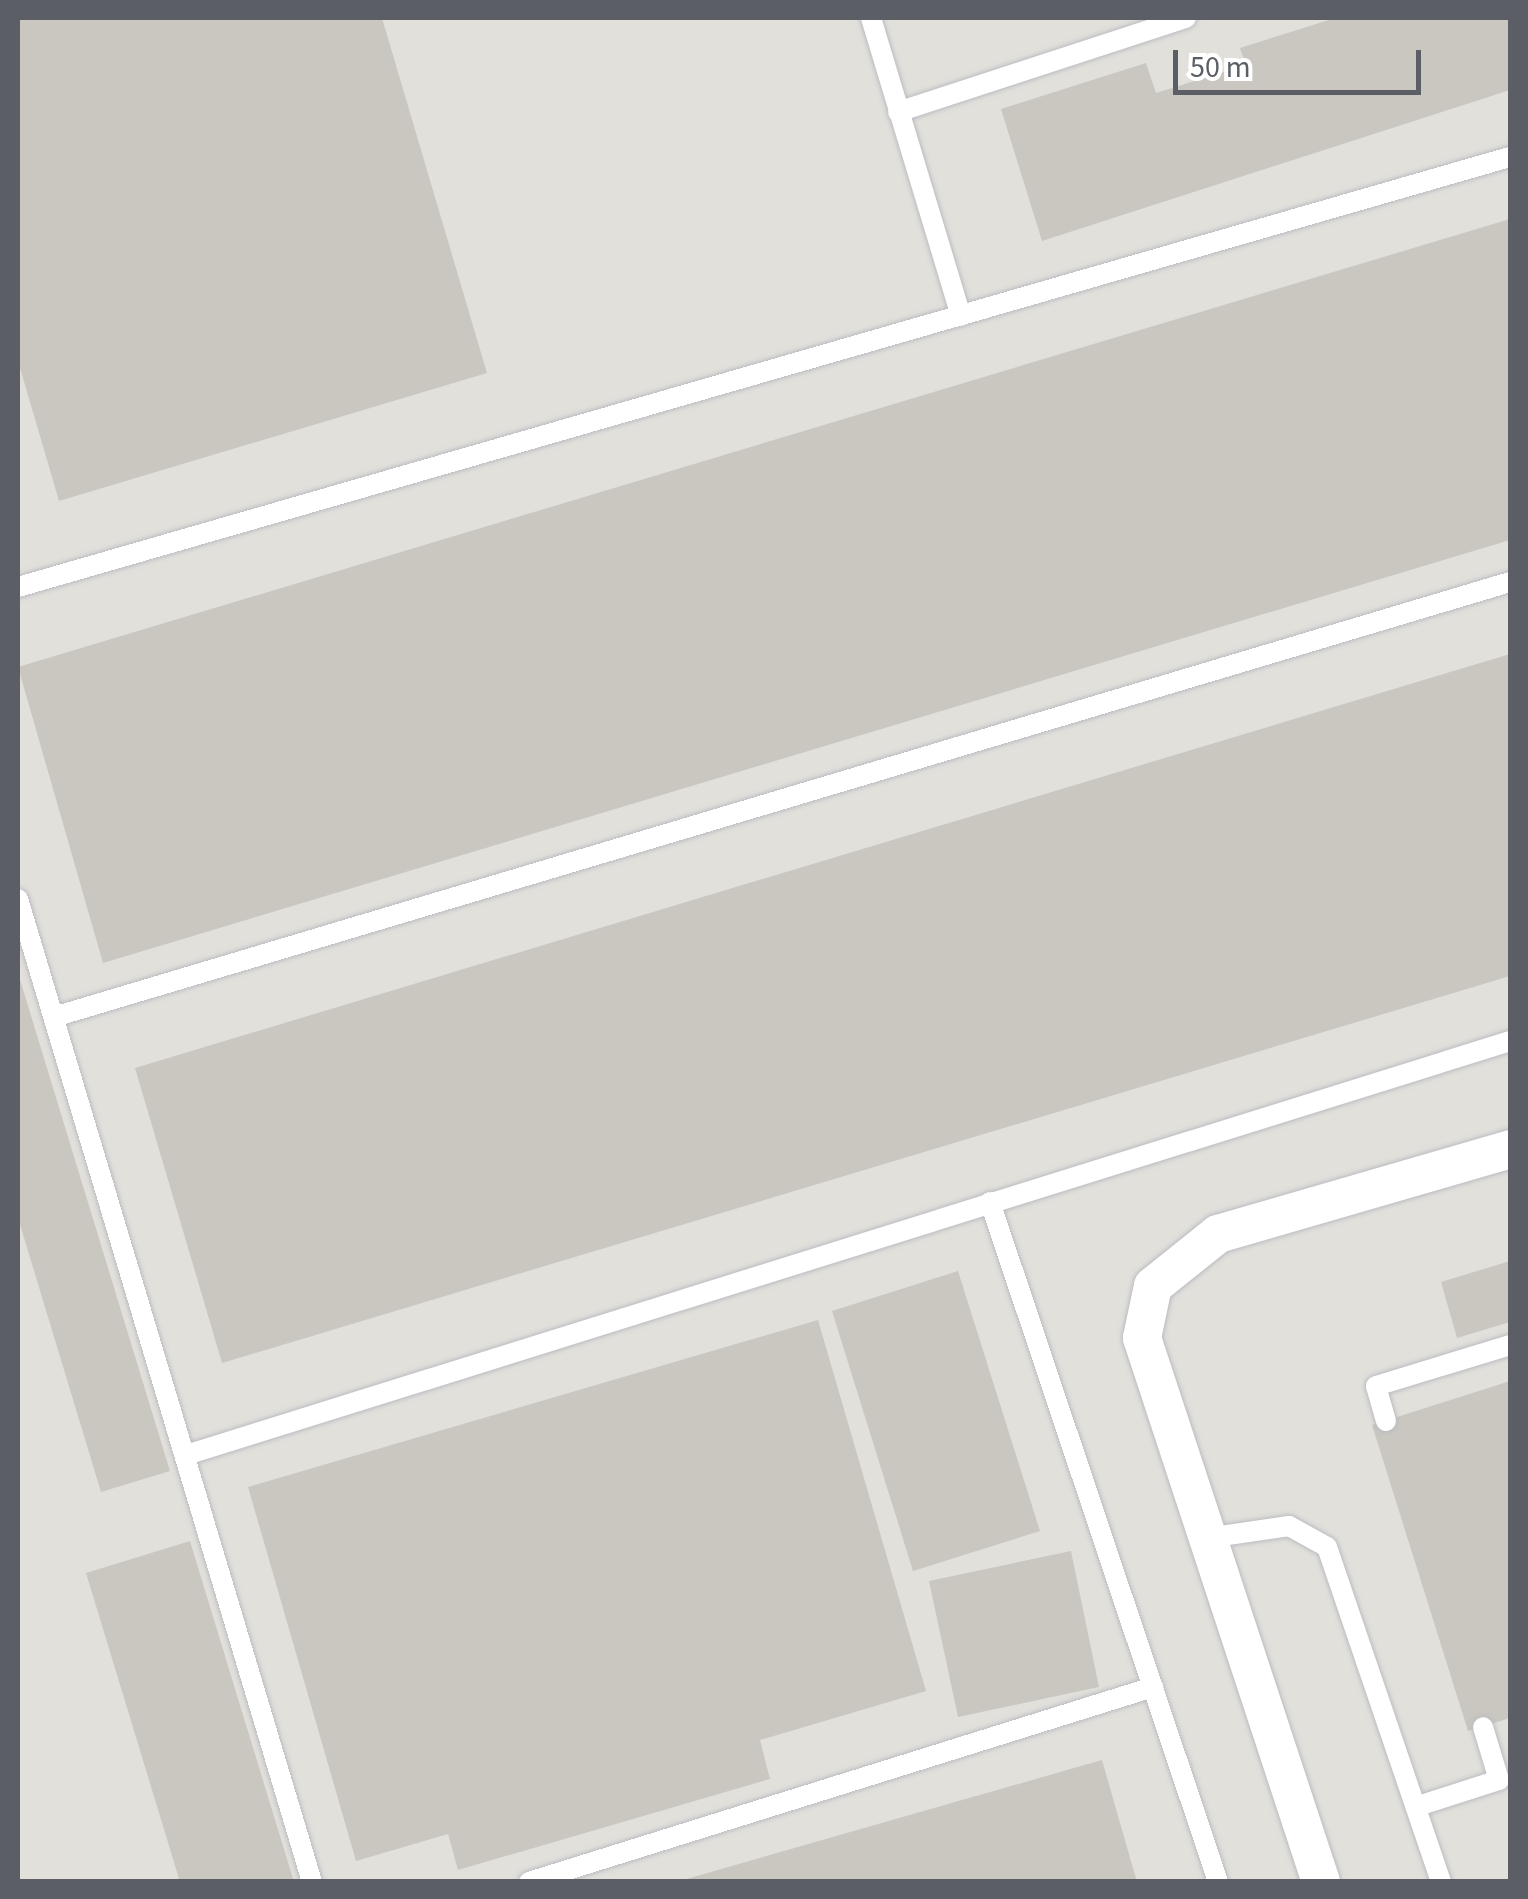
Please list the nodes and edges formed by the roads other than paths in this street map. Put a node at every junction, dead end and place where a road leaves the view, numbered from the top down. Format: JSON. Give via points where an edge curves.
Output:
{"nodes":[{"id":1,"x":871,"y":18,"type":"edge"},
{"id":2,"x":1186,"y":18,"type":"edge"},
{"id":3,"x":898,"y":112,"type":"junction"},
{"id":4,"x":1510,"y":157,"type":"edge"},
{"id":5,"x":961,"y":316,"type":"junction"},
{"id":6,"x":1510,"y":582,"type":"edge"},
{"id":7,"x":18,"y":588,"type":"edge"},
{"id":8,"x":18,"y":899,"type":"edge"},
{"id":9,"x":57,"y":1016,"type":"junction"},
{"id":10,"x":1510,"y":1041,"type":"edge"},
{"id":11,"x":1510,"y":1149,"type":"edge"},
{"id":12,"x":990,"y":1202,"type":"junction"},
{"id":13,"x":1510,"y":1344,"type":"edge"},
{"id":14,"x":1386,"y":1421,"type":"dead end"},
{"id":15,"x":186,"y":1455,"type":"junction"},
{"id":16,"x":1207,"y":1538,"type":"junction"},
{"id":17,"x":1153,"y":1687,"type":"junction"},
{"id":18,"x":1483,"y":1727,"type":"dead end"},
{"id":19,"x":1418,"y":1806,"type":"junction"},
{"id":20,"x":312,"y":1882,"type":"edge"},
{"id":21,"x":529,"y":1882,"type":"edge"},
{"id":22,"x":1218,"y":1882,"type":"edge"},
{"id":23,"x":1322,"y":1882,"type":"edge"},
{"id":24,"x":1441,"y":1882,"type":"edge"}],
"edges":[{"from":1,"to":3,"type":"lane"},
{"from":2,"to":3,"type":"lane"},
{"from":3,"to":5,"type":"lane"},
{"from":4,"to":5,"type":"lane"},
{"from":5,"to":7,"type":"lane"},
{"from":6,"to":9,"type":"lane"},
{"from":8,"to":9,"type":"lane"},
{"from":9,"to":15,"type":"lane"},
{"from":10,"to":12,"type":"lane"},
{"from":11,"to":16,"type":"street","via":[[1218,1234],[1153,1286],[1142,1338]]},
{"from":12,"to":15,"type":"lane"},
{"from":12,"to":17,"type":"lane"},
{"from":13,"to":14,"type":"lane","via":[[1376,1386]]},
{"from":15,"to":20,"type":"lane"},
{"from":16,"to":19,"type":"lane","via":[[1289,1526],[1327,1547]]},
{"from":16,"to":23,"type":"street"},
{"from":17,"to":21,"type":"lane"},
{"from":17,"to":22,"type":"lane"},
{"from":18,"to":19,"type":"lane","via":[[1499,1780]]},
{"from":19,"to":24,"type":"lane"}]}
